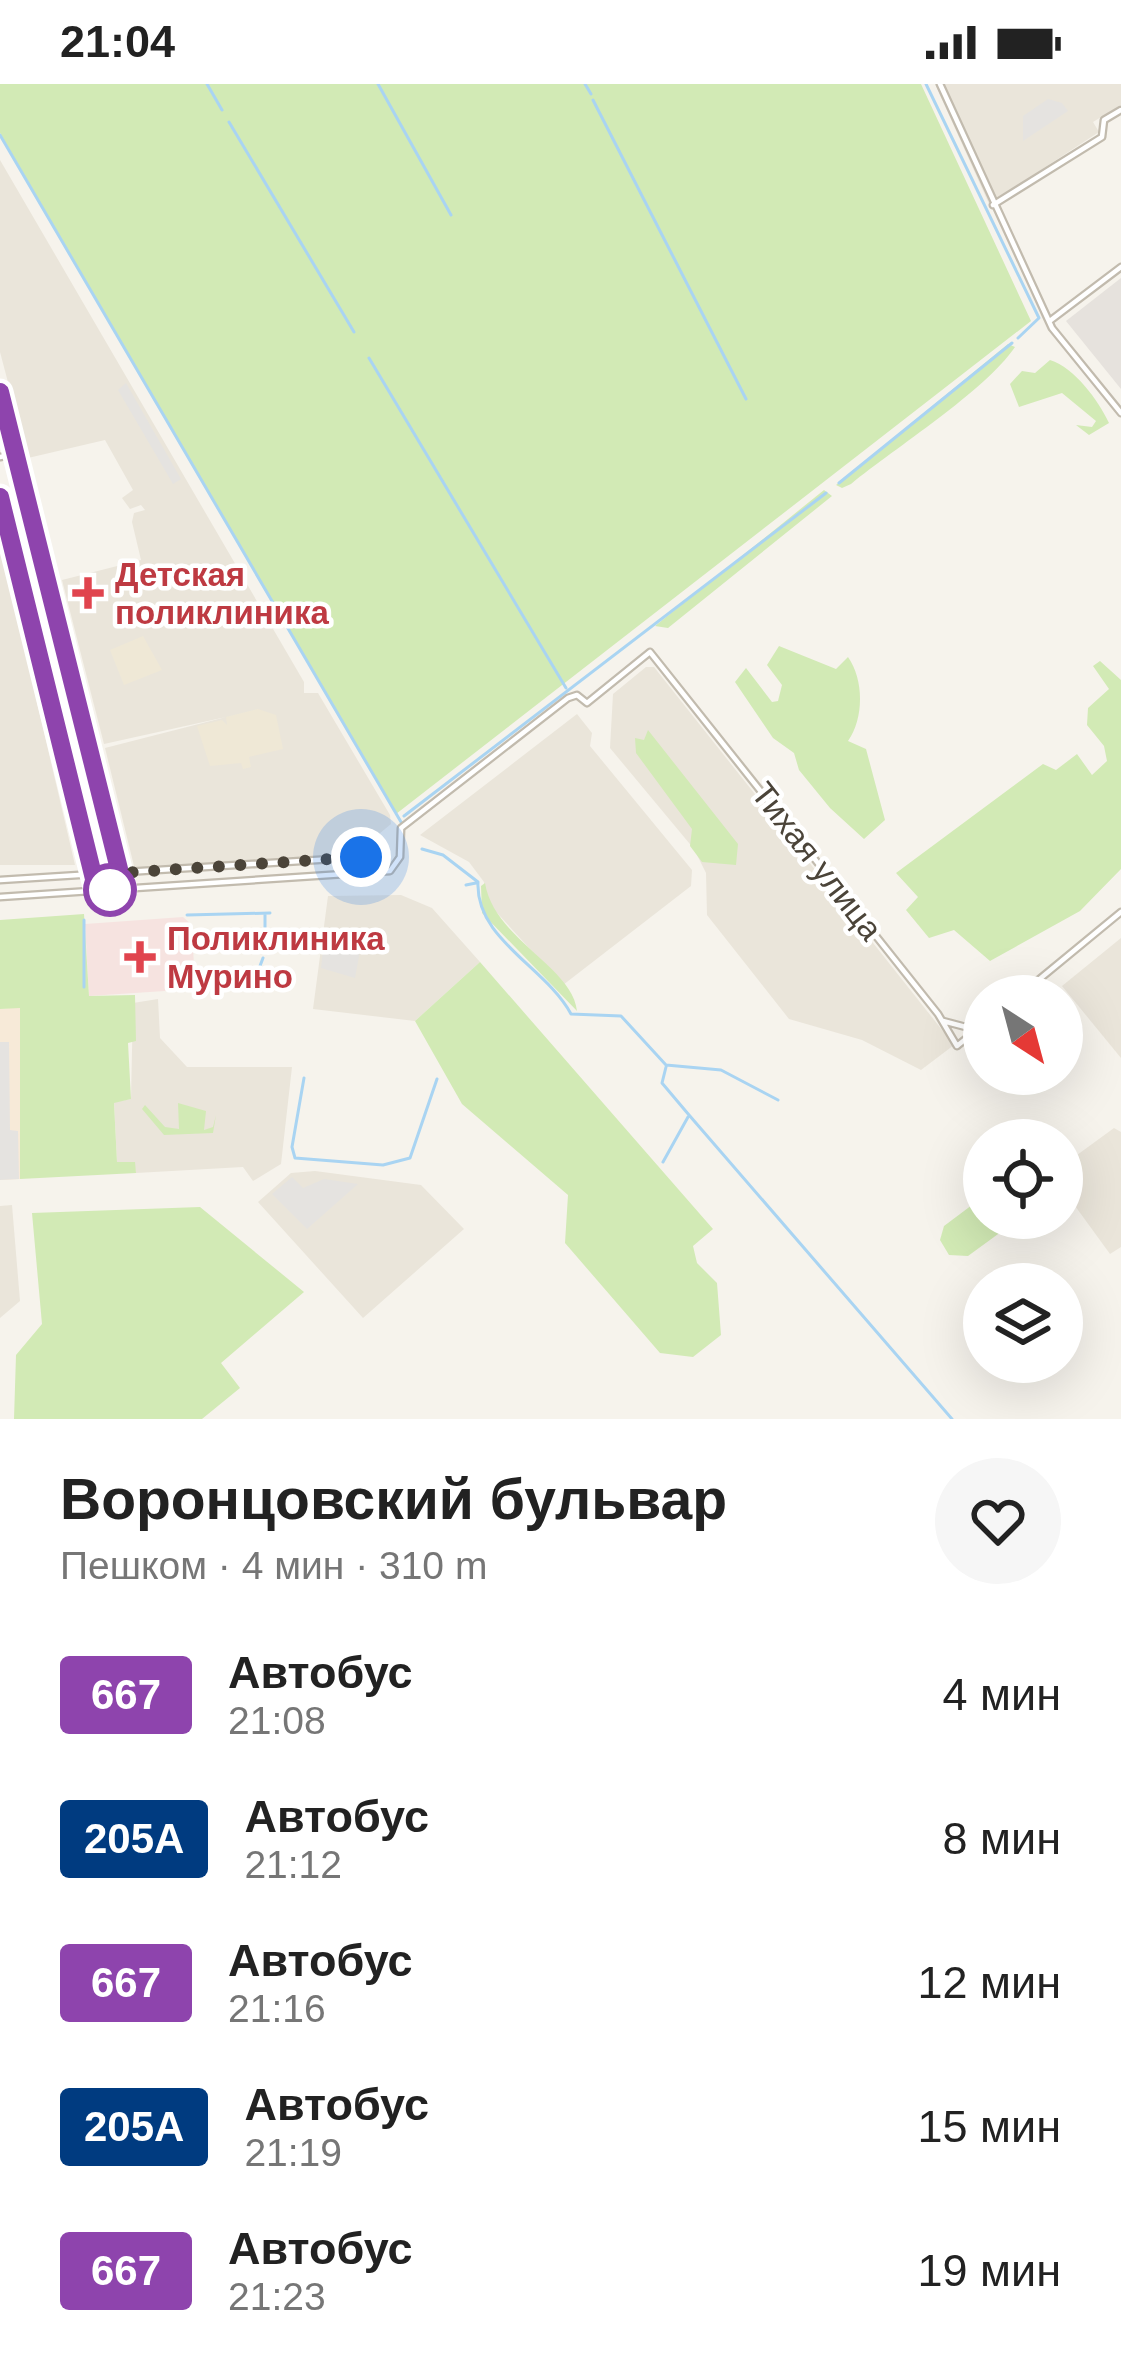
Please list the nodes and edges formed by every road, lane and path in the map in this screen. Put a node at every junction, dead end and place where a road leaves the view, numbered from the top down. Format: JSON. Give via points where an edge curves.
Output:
{"nodes":[{"id":1,"x":940,"y":84,"type":"edge"},
{"id":2,"x":1121,"y":110,"type":"edge"},
{"id":3,"x":993,"y":205,"type":"junction"},
{"id":4,"x":1121,"y":267,"type":"edge"},
{"id":5,"x":1052,"y":320,"type":"junction"},
{"id":6,"x":0,"y":393,"type":"edge"},
{"id":7,"x":1121,"y":413,"type":"edge"},
{"id":8,"x":15,"y":454,"type":"junction"},
{"id":9,"x":0,"y":457,"type":"edge"},
{"id":10,"x":0,"y":497,"type":"edge"},
{"id":11,"x":366,"y":872,"type":"junction"},
{"id":12,"x":120,"y":873,"type":"junction"},
{"id":13,"x":94,"y":875,"type":"junction"},
{"id":14,"x":0,"y":880,"type":"edge"},
{"id":15,"x":124,"y":889,"type":"junction"},
{"id":16,"x":97,"y":891,"type":"junction"},
{"id":17,"x":0,"y":897,"type":"edge"},
{"id":18,"x":1121,"y":912,"type":"edge"},
{"id":19,"x":1044,"y":975,"type":"edge"},
{"id":20,"x":943,"y":1021,"type":"junction"},
{"id":21,"x":963,"y":1026,"type":"edge"},
{"id":22,"x":963,"y":1041,"type":"edge"}],
"edges":[{"from":1,"to":3,"type":"street"},
{"from":2,"to":3,"type":"street","via":[[1104,120],[1102,137]]},
{"from":3,"to":5,"type":"street"},
{"from":4,"to":5,"type":"street"},
{"from":5,"to":7,"type":"street","via":[[1054,333]]},
{"from":6,"to":8,"type":"street"},
{"from":8,"to":9,"type":"street"},
{"from":8,"to":12,"type":"street"},
{"from":10,"to":13,"type":"street"},
{"from":11,"to":12,"type":"street","via":[[358,849],[348,858]]},
{"from":11,"to":15,"type":"street"},
{"from":11,"to":20,"type":"street","name":"Тихая улица","via":[[390,871],[401,828],[568,698],[586,703],[650,652]]},
{"from":12,"to":13,"type":"street"},
{"from":12,"to":15,"type":"street"},
{"from":13,"to":14,"type":"street"},
{"from":13,"to":16,"type":"street"},
{"from":15,"to":16,"type":"street"},
{"from":16,"to":17,"type":"street"},
{"from":18,"to":19,"type":"street"},
{"from":20,"to":21,"type":"street"},
{"from":20,"to":22,"type":"street","via":[[957,1046]]}]}
